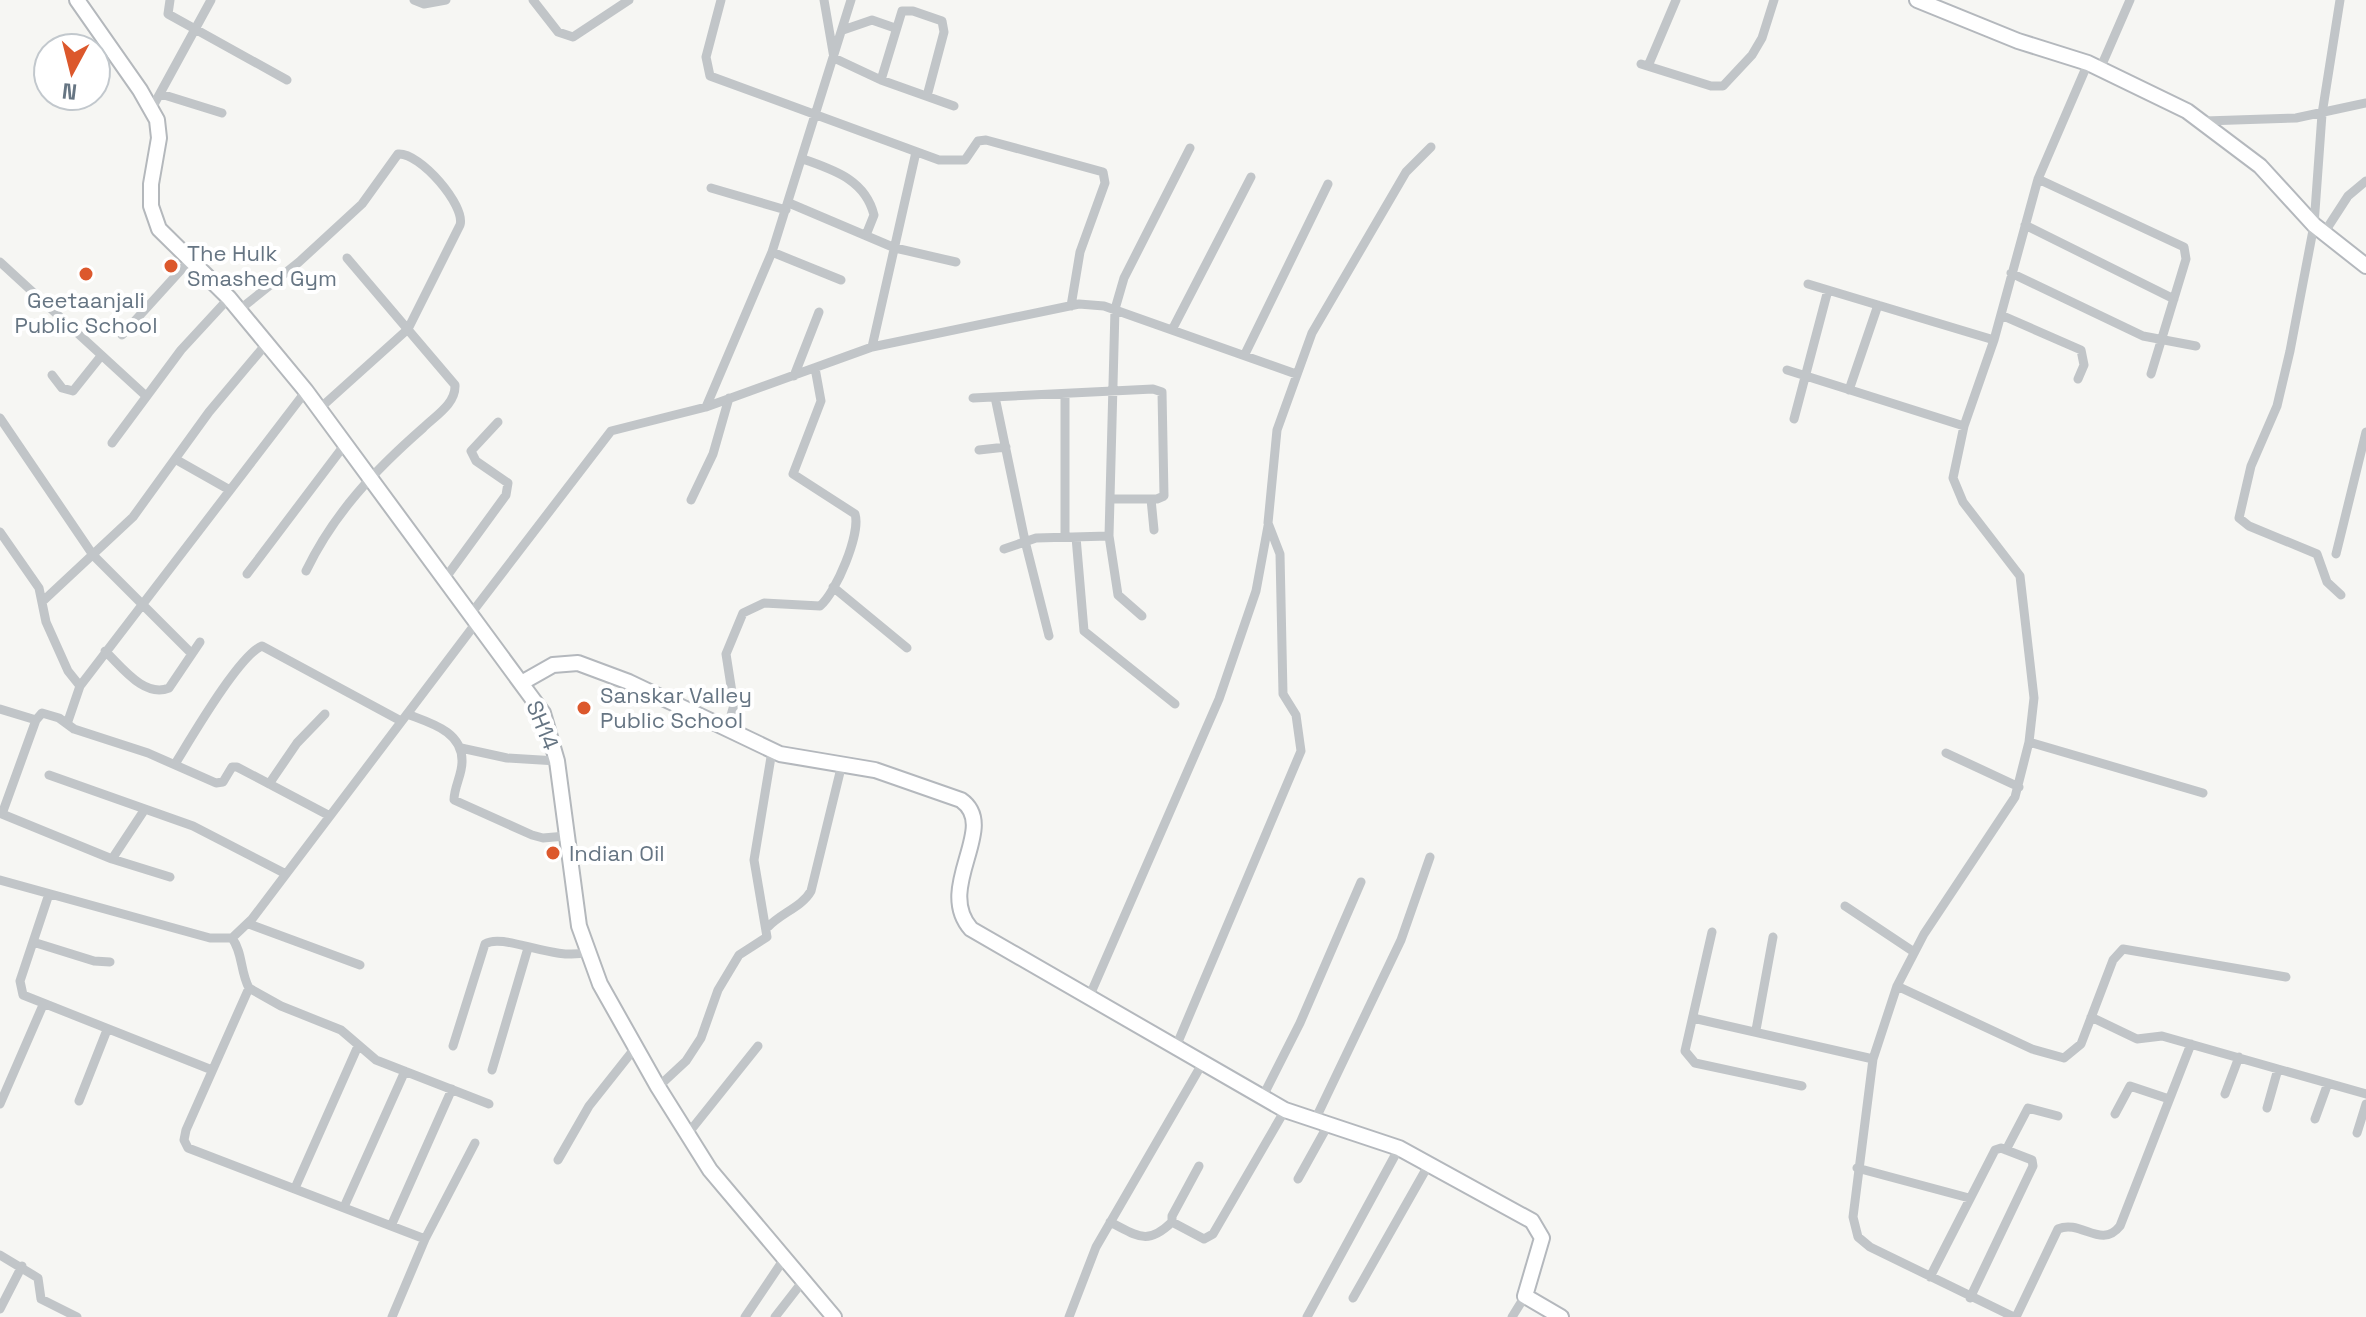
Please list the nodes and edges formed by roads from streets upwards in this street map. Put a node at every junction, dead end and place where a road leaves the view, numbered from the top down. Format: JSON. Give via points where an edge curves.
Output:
{"nodes":[{"id":1,"x":77,"y":0,"type":"edge"},
{"id":2,"x":170,"y":0,"type":"edge"},
{"id":3,"x":211,"y":0,"type":"edge"},
{"id":4,"x":414,"y":0,"type":"edge"},
{"id":5,"x":446,"y":0,"type":"edge"},
{"id":6,"x":534,"y":0,"type":"edge"},
{"id":7,"x":629,"y":0,"type":"edge"},
{"id":8,"x":721,"y":0,"type":"edge"},
{"id":9,"x":824,"y":0,"type":"edge"},
{"id":10,"x":851,"y":0,"type":"edge"},
{"id":11,"x":1676,"y":0,"type":"edge"},
{"id":12,"x":1774,"y":0,"type":"edge"},
{"id":13,"x":1917,"y":0,"type":"edge"},
{"id":14,"x":2130,"y":0,"type":"edge"},
{"id":15,"x":2340,"y":0,"type":"edge"},
{"id":16,"x":895,"y":28,"type":"junction"},
{"id":17,"x":195,"y":30,"type":"junction"},
{"id":18,"x":843,"y":30,"type":"junction"},
{"id":19,"x":834,"y":58,"type":"junction"},
{"id":20,"x":2094,"y":66,"type":"junction"},
{"id":21,"x":287,"y":80,"type":"dead end"},
{"id":22,"x":881,"y":80,"type":"junction"},
{"id":23,"x":161,"y":94,"type":"junction"},
{"id":24,"x":927,"y":96,"type":"junction"},
{"id":25,"x":2366,"y":103,"type":"edge"},
{"id":26,"x":954,"y":106,"type":"dead end"},
{"id":27,"x":152,"y":108,"type":"junction"},
{"id":28,"x":222,"y":113,"type":"dead end"},
{"id":29,"x":2322,"y":114,"type":"junction"},
{"id":30,"x":816,"y":115,"type":"junction"},
{"id":31,"x":2205,"y":121,"type":"junction"},
{"id":32,"x":1431,"y":147,"type":"dead end"},
{"id":33,"x":1190,"y":148,"type":"dead end"},
{"id":34,"x":916,"y":152,"type":"junction"},
{"id":35,"x":803,"y":159,"type":"junction"},
{"id":36,"x":1251,"y":177,"type":"dead end"},
{"id":37,"x":2038,"y":179,"type":"junction"},
{"id":38,"x":2366,"y":181,"type":"edge"},
{"id":39,"x":1328,"y":184,"type":"dead end"},
{"id":40,"x":711,"y":188,"type":"dead end"},
{"id":41,"x":788,"y":207,"type":"junction"},
{"id":42,"x":2025,"y":225,"type":"junction"},
{"id":43,"x":2319,"y":229,"type":"junction"},
{"id":44,"x":866,"y":235,"type":"junction"},
{"id":45,"x":895,"y":248,"type":"junction"},
{"id":46,"x":772,"y":252,"type":"junction"},
{"id":47,"x":347,"y":258,"type":"dead end"},
{"id":48,"x":190,"y":260,"type":"junction"},
{"id":49,"x":0,"y":262,"type":"edge"},
{"id":50,"x":956,"y":262,"type":"dead end"},
{"id":51,"x":2366,"y":266,"type":"edge"},
{"id":52,"x":2011,"y":273,"type":"junction"},
{"id":53,"x":841,"y":280,"type":"dead end"},
{"id":54,"x":1808,"y":284,"type":"dead end"},
{"id":55,"x":1828,"y":290,"type":"junction"},
{"id":56,"x":229,"y":298,"type":"junction"},
{"id":57,"x":2174,"y":299,"type":"junction"},
{"id":58,"x":1878,"y":305,"type":"junction"},
{"id":59,"x":1071,"y":306,"type":"junction"},
{"id":60,"x":1115,"y":309,"type":"junction"},
{"id":61,"x":239,"y":310,"type":"junction"},
{"id":62,"x":819,"y":312,"type":"dead end"},
{"id":63,"x":2001,"y":315,"type":"junction"},
{"id":64,"x":1173,"y":328,"type":"junction"},
{"id":65,"x":408,"y":329,"type":"junction"},
{"id":66,"x":122,"y":335,"type":"dead end"},
{"id":67,"x":1994,"y":340,"type":"junction"},
{"id":68,"x":2161,"y":342,"type":"junction"},
{"id":69,"x":267,"y":343,"type":"junction"},
{"id":70,"x":2196,"y":346,"type":"dead end"},
{"id":71,"x":872,"y":347,"type":"junction"},
{"id":72,"x":1245,"y":354,"type":"junction"},
{"id":73,"x":101,"y":356,"type":"junction"},
{"id":74,"x":815,"y":368,"type":"junction"},
{"id":75,"x":1787,"y":370,"type":"dead end"},
{"id":76,"x":1296,"y":374,"type":"junction"},
{"id":77,"x":2151,"y":374,"type":"dead end"},
{"id":78,"x":52,"y":375,"type":"dead end"},
{"id":79,"x":794,"y":376,"type":"junction"},
{"id":80,"x":1805,"y":376,"type":"junction"},
{"id":81,"x":2078,"y":379,"type":"dead end"},
{"id":82,"x":1849,"y":390,"type":"junction"},
{"id":83,"x":306,"y":391,"type":"junction"},
{"id":84,"x":1112,"y":391,"type":"junction"},
{"id":85,"x":1065,"y":394,"type":"junction"},
{"id":86,"x":146,"y":396,"type":"junction"},
{"id":87,"x":995,"y":397,"type":"junction"},
{"id":88,"x":729,"y":398,"type":"junction"},
{"id":89,"x":973,"y":398,"type":"dead end"},
{"id":90,"x":706,"y":407,"type":"junction"},
{"id":91,"x":319,"y":409,"type":"junction"},
{"id":92,"x":0,"y":418,"type":"edge"},
{"id":93,"x":1794,"y":419,"type":"dead end"},
{"id":94,"x":498,"y":422,"type":"dead end"},
{"id":95,"x":1964,"y":426,"type":"junction"},
{"id":96,"x":2366,"y":432,"type":"edge"},
{"id":97,"x":112,"y":443,"type":"dead end"},
{"id":98,"x":346,"y":443,"type":"junction"},
{"id":99,"x":1006,"y":447,"type":"junction"},
{"id":100,"x":979,"y":450,"type":"dead end"},
{"id":101,"x":175,"y":459,"type":"junction"},
{"id":102,"x":370,"y":475,"type":"junction"},
{"id":103,"x":228,"y":489,"type":"junction"},
{"id":104,"x":1110,"y":499,"type":"junction"},
{"id":105,"x":1151,"y":499,"type":"junction"},
{"id":106,"x":691,"y":500,"type":"dead end"},
{"id":107,"x":1268,"y":523,"type":"junction"},
{"id":108,"x":1154,"y":530,"type":"dead end"},
{"id":109,"x":0,"y":532,"type":"edge"},
{"id":110,"x":1109,"y":536,"type":"junction"},
{"id":111,"x":1070,"y":537,"type":"junction"},
{"id":112,"x":1025,"y":541,"type":"junction"},
{"id":113,"x":1004,"y":549,"type":"dead end"},
{"id":114,"x":2336,"y":554,"type":"dead end"},
{"id":115,"x":93,"y":555,"type":"junction"},
{"id":116,"x":306,"y":571,"type":"dead end"},
{"id":117,"x":247,"y":574,"type":"dead end"},
{"id":118,"x":444,"y":580,"type":"junction"},
{"id":119,"x":833,"y":587,"type":"junction"},
{"id":120,"x":2341,"y":595,"type":"dead end"},
{"id":121,"x":43,"y":601,"type":"junction"},
{"id":122,"x":141,"y":605,"type":"junction"},
{"id":123,"x":1142,"y":616,"type":"dead end"},
{"id":124,"x":473,"y":619,"type":"junction"},
{"id":125,"x":1049,"y":636,"type":"dead end"},
{"id":126,"x":200,"y":642,"type":"dead end"},
{"id":127,"x":907,"y":648,"type":"dead end"},
{"id":128,"x":105,"y":651,"type":"junction"},
{"id":129,"x":192,"y":654,"type":"junction"},
{"id":130,"x":523,"y":682,"type":"junction"},
{"id":131,"x":80,"y":686,"type":"junction"},
{"id":132,"x":1175,"y":704,"type":"dead end"},
{"id":133,"x":0,"y":709,"type":"edge"},
{"id":134,"x":325,"y":714,"type":"dead end"},
{"id":135,"x":404,"y":718,"type":"junction"},
{"id":136,"x":36,"y":720,"type":"junction"},
{"id":137,"x":67,"y":724,"type":"junction"},
{"id":138,"x":727,"y":729,"type":"junction"},
{"id":139,"x":2029,"y":742,"type":"junction"},
{"id":140,"x":461,"y":748,"type":"junction"},
{"id":141,"x":772,"y":751,"type":"junction"},
{"id":142,"x":1946,"y":753,"type":"dead end"},
{"id":143,"x":557,"y":761,"type":"junction"},
{"id":144,"x":175,"y":764,"type":"junction"},
{"id":145,"x":842,"y":764,"type":"junction"},
{"id":146,"x":49,"y":775,"type":"dead end"},
{"id":147,"x":269,"y":784,"type":"junction"},
{"id":148,"x":2019,"y":787,"type":"junction"},
{"id":149,"x":2203,"y":793,"type":"dead end"},
{"id":150,"x":145,"y":809,"type":"junction"},
{"id":151,"x":1,"y":816,"type":"edge"},
{"id":152,"x":330,"y":816,"type":"junction"},
{"id":153,"x":566,"y":836,"type":"junction"},
{"id":154,"x":1430,"y":857,"type":"dead end"},
{"id":155,"x":112,"y":859,"type":"junction"},
{"id":156,"x":286,"y":874,"type":"junction"},
{"id":157,"x":170,"y":877,"type":"dead end"},
{"id":158,"x":0,"y":880,"type":"edge"},
{"id":159,"x":1361,"y":882,"type":"dead end"},
{"id":160,"x":49,"y":894,"type":"junction"},
{"id":161,"x":1845,"y":906,"type":"dead end"},
{"id":162,"x":249,"y":924,"type":"junction"},
{"id":163,"x":768,"y":927,"type":"junction"},
{"id":164,"x":1712,"y":932,"type":"dead end"},
{"id":165,"x":1773,"y":937,"type":"dead end"},
{"id":166,"x":232,"y":938,"type":"junction"},
{"id":167,"x":33,"y":942,"type":"junction"},
{"id":168,"x":528,"y":948,"type":"junction"},
{"id":169,"x":587,"y":952,"type":"junction"},
{"id":170,"x":1914,"y":952,"type":"junction"},
{"id":171,"x":110,"y":962,"type":"dead end"},
{"id":172,"x":360,"y":965,"type":"dead end"},
{"id":173,"x":2286,"y":977,"type":"dead end"},
{"id":174,"x":1897,"y":986,"type":"junction"},
{"id":175,"x":249,"y":988,"type":"junction"},
{"id":176,"x":1090,"y":995,"type":"junction"},
{"id":177,"x":43,"y":1005,"type":"junction"},
{"id":178,"x":2091,"y":1017,"type":"junction"},
{"id":179,"x":1693,"y":1018,"type":"junction"},
{"id":180,"x":107,"y":1030,"type":"junction"},
{"id":181,"x":1756,"y":1030,"type":"junction"},
{"id":182,"x":2191,"y":1044,"type":"junction"},
{"id":183,"x":358,"y":1046,"type":"junction"},
{"id":184,"x":453,"y":1046,"type":"dead end"},
{"id":185,"x":758,"y":1046,"type":"dead end"},
{"id":186,"x":635,"y":1048,"type":"junction"},
{"id":187,"x":1175,"y":1049,"type":"junction"},
{"id":188,"x":2239,"y":1057,"type":"junction"},
{"id":189,"x":1873,"y":1059,"type":"junction"},
{"id":190,"x":1202,"y":1064,"type":"junction"},
{"id":191,"x":2278,"y":1069,"type":"junction"},
{"id":192,"x":212,"y":1070,"type":"junction"},
{"id":193,"x":492,"y":1070,"type":"dead end"},
{"id":194,"x":405,"y":1071,"type":"junction"},
{"id":195,"x":2328,"y":1083,"type":"junction"},
{"id":196,"x":1802,"y":1086,"type":"dead end"},
{"id":197,"x":658,"y":1087,"type":"junction"},
{"id":198,"x":452,"y":1089,"type":"junction"},
{"id":199,"x":2225,"y":1094,"type":"dead end"},
{"id":200,"x":2366,"y":1094,"type":"edge"},
{"id":201,"x":1262,"y":1098,"type":"junction"},
{"id":202,"x":2169,"y":1099,"type":"junction"},
{"id":203,"x":79,"y":1101,"type":"dead end"},
{"id":204,"x":0,"y":1104,"type":"edge"},
{"id":205,"x":489,"y":1104,"type":"dead end"},
{"id":206,"x":2366,"y":1104,"type":"edge"},
{"id":207,"x":2267,"y":1108,"type":"dead end"},
{"id":208,"x":1285,"y":1110,"type":"junction"},
{"id":209,"x":2115,"y":1114,"type":"dead end"},
{"id":210,"x":2058,"y":1116,"type":"dead end"},
{"id":211,"x":2315,"y":1119,"type":"dead end"},
{"id":212,"x":1322,"y":1122,"type":"junction"},
{"id":213,"x":2357,"y":1133,"type":"dead end"},
{"id":214,"x":686,"y":1136,"type":"junction"},
{"id":215,"x":475,"y":1143,"type":"dead end"},
{"id":216,"x":1399,"y":1148,"type":"junction"},
{"id":217,"x":2006,"y":1150,"type":"junction"},
{"id":218,"x":558,"y":1160,"type":"dead end"},
{"id":219,"x":1429,"y":1164,"type":"junction"},
{"id":220,"x":1199,"y":1166,"type":"dead end"},
{"id":221,"x":1857,"y":1168,"type":"junction"},
{"id":222,"x":1298,"y":1179,"type":"dead end"},
{"id":223,"x":295,"y":1188,"type":"junction"},
{"id":224,"x":1969,"y":1198,"type":"junction"},
{"id":225,"x":344,"y":1207,"type":"junction"},
{"id":226,"x":1110,"y":1222,"type":"junction"},
{"id":227,"x":1172,"y":1222,"type":"junction"},
{"id":228,"x":391,"y":1226,"type":"junction"},
{"id":229,"x":425,"y":1239,"type":"junction"},
{"id":230,"x":0,"y":1255,"type":"edge"},
{"id":231,"x":784,"y":1259,"type":"junction"},
{"id":232,"x":22,"y":1266,"type":"junction"},
{"id":233,"x":1930,"y":1277,"type":"junction"},
{"id":234,"x":803,"y":1281,"type":"junction"},
{"id":235,"x":1525,"y":1296,"type":"junction"},
{"id":236,"x":1353,"y":1298,"type":"dead end"},
{"id":237,"x":1970,"y":1298,"type":"junction"},
{"id":238,"x":0,"y":1309,"type":"edge"},
{"id":239,"x":77,"y":1317,"type":"edge"},
{"id":240,"x":392,"y":1317,"type":"edge"},
{"id":241,"x":745,"y":1317,"type":"edge"},
{"id":242,"x":775,"y":1317,"type":"edge"},
{"id":243,"x":834,"y":1317,"type":"edge"},
{"id":244,"x":1069,"y":1317,"type":"edge"},
{"id":245,"x":1307,"y":1317,"type":"edge"},
{"id":246,"x":1512,"y":1317,"type":"edge"},
{"id":247,"x":1561,"y":1317,"type":"edge"},
{"id":248,"x":2015,"y":1317,"type":"edge"}],
"edges":[{"from":1,"to":27,"type":"street","number":"SH14"},
{"from":2,"to":17,"type":"street","via":[[168,14]]},
{"from":3,"to":17,"type":"street"},
{"from":4,"to":5,"type":"street"},
{"from":6,"to":7,"type":"street","via":[[558,32],[573,37]]},
{"from":8,"to":30,"type":"street","via":[[706,57],[710,76]]},
{"from":9,"to":19,"type":"street"},
{"from":10,"to":18,"type":"street"},
{"from":11,"to":12,"type":"street","via":[[1645,65],[1711,86],[1723,86],[1757,46]]},
{"from":13,"to":20,"type":"street"},
{"from":14,"to":20,"type":"street"},
{"from":15,"to":29,"type":"street"},
{"from":16,"to":18,"type":"street","via":[[872,20]]},
{"from":16,"to":22,"type":"street"},
{"from":16,"to":24,"type":"street","via":[[907,10],[942,21],[943,39]]},
{"from":17,"to":21,"type":"street"},
{"from":17,"to":23,"type":"street"},
{"from":18,"to":19,"type":"street"},
{"from":19,"to":22,"type":"street"},
{"from":19,"to":30,"type":"street"},
{"from":20,"to":31,"type":"street"},
{"from":20,"to":37,"type":"street"},
{"from":22,"to":24,"type":"street"},
{"from":23,"to":27,"type":"street"},
{"from":23,"to":28,"type":"street"},
{"from":24,"to":26,"type":"street"},
{"from":25,"to":29,"type":"street"},
{"from":27,"to":48,"type":"street","name":"SH14","number":"SH14","via":[[159,138],[151,184],[154,219]]},
{"from":29,"to":31,"type":"street"},
{"from":29,"to":43,"type":"street"},
{"from":30,"to":34,"type":"street"},
{"from":30,"to":35,"type":"street"},
{"from":31,"to":43,"type":"street","via":[[2260,166]]},
{"from":32,"to":76,"type":"street","via":[[1406,172],[1312,333]]},
{"from":33,"to":60,"type":"street","via":[[1124,278]]},
{"from":34,"to":45,"type":"street"},
{"from":34,"to":59,"type":"street","via":[[939,160],[965,160],[978,141],[986,140],[1103,172],[1105,183],[1084,239]]},
{"from":35,"to":41,"type":"street"},
{"from":35,"to":44,"type":"street","via":[[848,176],[865,195],[874,215]]},
{"from":36,"to":64,"type":"street"},
{"from":37,"to":42,"type":"street"},
{"from":37,"to":57,"type":"street","via":[[2184,247],[2186,259]]},
{"from":38,"to":43,"type":"street"},
{"from":39,"to":72,"type":"street"},
{"from":40,"to":41,"type":"street"},
{"from":41,"to":44,"type":"street"},
{"from":41,"to":46,"type":"street"},
{"from":42,"to":52,"type":"street"},
{"from":42,"to":57,"type":"street"},
{"from":43,"to":51,"type":"street"},
{"from":43,"to":120,"type":"street","via":[[2277,406],[2251,466],[2239,518],[2317,554],[2327,582]]},
{"from":44,"to":45,"type":"street"},
{"from":45,"to":50,"type":"street"},
{"from":45,"to":71,"type":"street"},
{"from":46,"to":53,"type":"street"},
{"from":46,"to":90,"type":"street"},
{"from":47,"to":65,"type":"street"},
{"from":48,"to":56,"type":"street","name":"SH14","number":"SH14"},
{"from":48,"to":66,"type":"street"},
{"from":49,"to":73,"type":"street"},
{"from":52,"to":63,"type":"street"},
{"from":52,"to":68,"type":"street"},
{"from":54,"to":55,"type":"street"},
{"from":55,"to":58,"type":"street"},
{"from":55,"to":80,"type":"street"},
{"from":56,"to":61,"type":"street","name":"SH14","number":"SH14"},
{"from":56,"to":86,"type":"street"},
{"from":57,"to":68,"type":"street"},
{"from":58,"to":67,"type":"street"},
{"from":58,"to":82,"type":"street"},
{"from":59,"to":60,"type":"street"},
{"from":59,"to":71,"type":"street"},
{"from":60,"to":64,"type":"street"},
{"from":60,"to":84,"type":"street"},
{"from":61,"to":65,"type":"street","via":[[362,204],[394,158],[405,153],[425,166],[463,216]]},
{"from":61,"to":69,"type":"street","name":"SH14","number":"SH14"},
{"from":62,"to":79,"type":"street"},
{"from":63,"to":67,"type":"street"},
{"from":63,"to":81,"type":"street","via":[[2081,350],[2084,365]]},
{"from":64,"to":72,"type":"street"},
{"from":65,"to":91,"type":"street"},
{"from":65,"to":102,"type":"street","via":[[455,385],[455,392]]},
{"from":67,"to":95,"type":"street"},
{"from":68,"to":70,"type":"street"},
{"from":68,"to":77,"type":"street"},
{"from":69,"to":83,"type":"street","name":"SH14","number":"SH14"},
{"from":69,"to":101,"type":"street"},
{"from":71,"to":74,"type":"street"},
{"from":72,"to":76,"type":"street"},
{"from":73,"to":78,"type":"street","via":[[73,391],[62,388]]},
{"from":73,"to":86,"type":"street"},
{"from":74,"to":79,"type":"street"},
{"from":74,"to":119,"type":"street","via":[[821,401],[793,474],[857,519]]},
{"from":75,"to":80,"type":"street"},
{"from":76,"to":107,"type":"street","via":[[1277,430]]},
{"from":79,"to":88,"type":"street"},
{"from":80,"to":82,"type":"street"},
{"from":80,"to":93,"type":"street"},
{"from":82,"to":95,"type":"street"},
{"from":83,"to":91,"type":"street","name":"SH14","number":"SH14"},
{"from":83,"to":103,"type":"street"},
{"from":84,"to":85,"type":"street"},
{"from":84,"to":104,"type":"street"},
{"from":84,"to":105,"type":"street","via":[[1159,389],[1163,394],[1166,491],[1161,499]]},
{"from":85,"to":87,"type":"street"},
{"from":85,"to":111,"type":"street"},
{"from":86,"to":97,"type":"street"},
{"from":87,"to":89,"type":"street"},
{"from":87,"to":99,"type":"street"},
{"from":88,"to":90,"type":"street"},
{"from":88,"to":106,"type":"street","via":[[713,454]]},
{"from":90,"to":124,"type":"street","via":[[611,431]]},
{"from":91,"to":98,"type":"street","name":"SH14","number":"SH14"},
{"from":92,"to":115,"type":"street"},
{"from":94,"to":118,"type":"street","via":[[471,451],[476,461],[508,483],[506,495]]},
{"from":95,"to":139,"type":"street","via":[[1953,478],[1956,490],[2020,576],[2034,698]]},
{"from":96,"to":114,"type":"street"},
{"from":98,"to":102,"type":"street","name":"SH14","number":"SH14"},
{"from":98,"to":117,"type":"street"},
{"from":99,"to":100,"type":"street"},
{"from":99,"to":112,"type":"street"},
{"from":101,"to":103,"type":"street"},
{"from":101,"to":115,"type":"street","via":[[133,517]]},
{"from":102,"to":116,"type":"street"},
{"from":102,"to":118,"type":"street","name":"SH14","number":"SH14"},
{"from":103,"to":122,"type":"street"},
{"from":104,"to":105,"type":"street"},
{"from":104,"to":110,"type":"street"},
{"from":105,"to":108,"type":"street"},
{"from":107,"to":176,"type":"street","via":[[1256,591],[1219,699]]},
{"from":107,"to":187,"type":"street","via":[[1280,554],[1283,694],[1296,715],[1301,751]]},
{"from":109,"to":121,"type":"street"},
{"from":110,"to":111,"type":"street"},
{"from":110,"to":123,"type":"street","via":[[1115,588]]},
{"from":111,"to":112,"type":"street"},
{"from":111,"to":132,"type":"street","via":[[1084,631]]},
{"from":112,"to":113,"type":"street"},
{"from":112,"to":125,"type":"street"},
{"from":115,"to":121,"type":"street"},
{"from":115,"to":122,"type":"street"},
{"from":118,"to":124,"type":"street","name":"SH14","number":"SH14"},
{"from":119,"to":127,"type":"street"},
{"from":119,"to":138,"type":"street","via":[[820,606],[764,603],[743,613],[726,654],[734,705]]},
{"from":121,"to":131,"type":"street","via":[[46,622]]},
{"from":122,"to":128,"type":"street"},
{"from":122,"to":129,"type":"street"},
{"from":124,"to":130,"type":"street","name":"SH14","number":"SH14"},
{"from":124,"to":135,"type":"street"},
{"from":126,"to":129,"type":"street"},
{"from":128,"to":129,"type":"street","via":[[154,691],[169,688]]},
{"from":128,"to":131,"type":"street"},
{"from":130,"to":138,"type":"street","via":[[553,665],[578,663]]},
{"from":130,"to":143,"type":"street","name":"SH14","number":"SH14","via":[[543,713]]},
{"from":131,"to":137,"type":"street"},
{"from":133,"to":136,"type":"street"},
{"from":134,"to":147,"type":"street"},
{"from":135,"to":140,"type":"street","via":[[448,732]]},
{"from":135,"to":144,"type":"street","via":[[262,646],[209,709]]},
{"from":135,"to":152,"type":"street"},
{"from":136,"to":137,"type":"street","via":[[42,713],[50,714]]},
{"from":136,"to":151,"type":"street"},
{"from":137,"to":144,"type":"street"},
{"from":138,"to":141,"type":"street"},
{"from":139,"to":148,"type":"street"},
{"from":139,"to":149,"type":"street"},
{"from":140,"to":143,"type":"street"},
{"from":140,"to":153,"type":"street","via":[[454,800],[532,835]]},
{"from":141,"to":145,"type":"street"},
{"from":141,"to":163,"type":"street","via":[[754,860]]},
{"from":142,"to":148,"type":"street"},
{"from":143,"to":153,"type":"street","name":"SH14","number":"SH14"},
{"from":144,"to":147,"type":"street","via":[[216,783],[235,767]]},
{"from":145,"to":163,"type":"street","via":[[811,891]]},
{"from":145,"to":176,"type":"street","via":[[902,778],[972,808],[976,820],[959,892],[963,920]]},
{"from":146,"to":150,"type":"street"},
{"from":147,"to":152,"type":"street"},
{"from":148,"to":170,"type":"street"},
{"from":150,"to":155,"type":"street"},
{"from":150,"to":156,"type":"street","via":[[193,826]]},
{"from":151,"to":155,"type":"street"},
{"from":152,"to":156,"type":"street"},
{"from":153,"to":169,"type":"street","name":"SH14","number":"SH14"},
{"from":154,"to":212,"type":"street","via":[[1401,940]]},
{"from":155,"to":157,"type":"street"},
{"from":156,"to":162,"type":"street"},
{"from":158,"to":160,"type":"street"},
{"from":159,"to":201,"type":"street"},
{"from":160,"to":166,"type":"street","via":[[210,938]]},
{"from":160,"to":167,"type":"street"},
{"from":161,"to":170,"type":"street"},
{"from":162,"to":166,"type":"street"},
{"from":162,"to":172,"type":"street"},
{"from":163,"to":197,"type":"street","via":[[763,942],[739,955],[686,1061]]},
{"from":164,"to":179,"type":"street"},
{"from":165,"to":181,"type":"street"},
{"from":166,"to":175,"type":"street"},
{"from":167,"to":171,"type":"street"},
{"from":167,"to":177,"type":"street","via":[[19,989]]},
{"from":168,"to":169,"type":"street","via":[[562,956]]},
{"from":168,"to":184,"type":"street","via":[[498,939],[485,944]]},
{"from":168,"to":193,"type":"street"},
{"from":169,"to":186,"type":"street","name":"SH14","number":"SH14"},
{"from":170,"to":174,"type":"street"},
{"from":173,"to":178,"type":"street","via":[[2123,949],[2113,960]]},
{"from":174,"to":178,"type":"street","via":[[2048,1056],[2073,1053]]},
{"from":174,"to":189,"type":"street"},
{"from":175,"to":183,"type":"street","via":[[341,1030]]},
{"from":175,"to":192,"type":"street"},
{"from":176,"to":187,"type":"street"},
{"from":177,"to":180,"type":"street"},
{"from":177,"to":204,"type":"street"},
{"from":178,"to":182,"type":"street","via":[[2137,1039],[2162,1036]]},
{"from":179,"to":181,"type":"street"},
{"from":179,"to":196,"type":"street","via":[[1685,1051],[1695,1063]]},
{"from":180,"to":192,"type":"street"},
{"from":180,"to":203,"type":"street"},
{"from":181,"to":189,"type":"street"},
{"from":182,"to":188,"type":"street"},
{"from":182,"to":202,"type":"street"},
{"from":183,"to":194,"type":"street"},
{"from":183,"to":223,"type":"street"},
{"from":185,"to":214,"type":"street"},
{"from":186,"to":197,"type":"street","name":"SH14","number":"SH14"},
{"from":186,"to":218,"type":"street","via":[[589,1106]]},
{"from":187,"to":190,"type":"street"},
{"from":188,"to":191,"type":"street"},
{"from":188,"to":199,"type":"street"},
{"from":189,"to":221,"type":"street"},
{"from":190,"to":201,"type":"street"},
{"from":190,"to":226,"type":"street"},
{"from":191,"to":195,"type":"street"},
{"from":191,"to":207,"type":"street"},
{"from":192,"to":223,"type":"street","via":[[186,1130],[188,1148]]},
{"from":194,"to":198,"type":"street"},
{"from":194,"to":225,"type":"street"},
{"from":195,"to":200,"type":"street"},
{"from":195,"to":211,"type":"street"},
{"from":197,"to":214,"type":"street","name":"SH14","number":"SH14"},
{"from":198,"to":205,"type":"street"},
{"from":198,"to":228,"type":"street"},
{"from":201,"to":208,"type":"street"},
{"from":202,"to":209,"type":"street","via":[[2130,1086]]},
{"from":202,"to":248,"type":"street","via":[[2120,1226],[2104,1237],[2073,1226],[2058,1229]]},
{"from":206,"to":213,"type":"street"},
{"from":208,"to":212,"type":"street"},
{"from":208,"to":227,"type":"street","via":[[1209,1238],[1196,1238]]},
{"from":210,"to":217,"type":"street","via":[[2028,1108]]},
{"from":212,"to":216,"type":"street"},
{"from":212,"to":222,"type":"street"},
{"from":214,"to":231,"type":"street","name":"SH14","number":"SH14"},
{"from":215,"to":229,"type":"street"},
{"from":216,"to":219,"type":"street"},
{"from":216,"to":245,"type":"street"},
{"from":217,"to":224,"type":"street","via":[[1991,1155]]},
{"from":217,"to":237,"type":"street","via":[[2032,1160],[2033,1166]]},
{"from":219,"to":235,"type":"street","via":[[1532,1221],[1539,1230],[1541,1248]]},
{"from":219,"to":236,"type":"street"},
{"from":220,"to":227,"type":"street"},
{"from":221,"to":224,"type":"street"},
{"from":221,"to":233,"type":"street","via":[[1853,1217],[1858,1237]]},
{"from":223,"to":225,"type":"street"},
{"from":224,"to":233,"type":"street"},
{"from":225,"to":228,"type":"street"},
{"from":226,"to":227,"type":"street","via":[[1145,1238],[1160,1234]]},
{"from":226,"to":244,"type":"street","via":[[1083,1272]]},
{"from":228,"to":229,"type":"street"},
{"from":229,"to":240,"type":"street"},
{"from":230,"to":232,"type":"street"},
{"from":231,"to":234,"type":"street","name":"SH14","number":"SH14"},
{"from":231,"to":241,"type":"street"},
{"from":232,"to":238,"type":"street"},
{"from":232,"to":239,"type":"street","via":[[38,1278],[41,1299]]},
{"from":233,"to":237,"type":"street"},
{"from":234,"to":242,"type":"street"},
{"from":234,"to":243,"type":"street","name":"SH14","number":"SH14"},
{"from":235,"to":246,"type":"street"},
{"from":235,"to":247,"type":"street"},
{"from":237,"to":248,"type":"street"}]}
